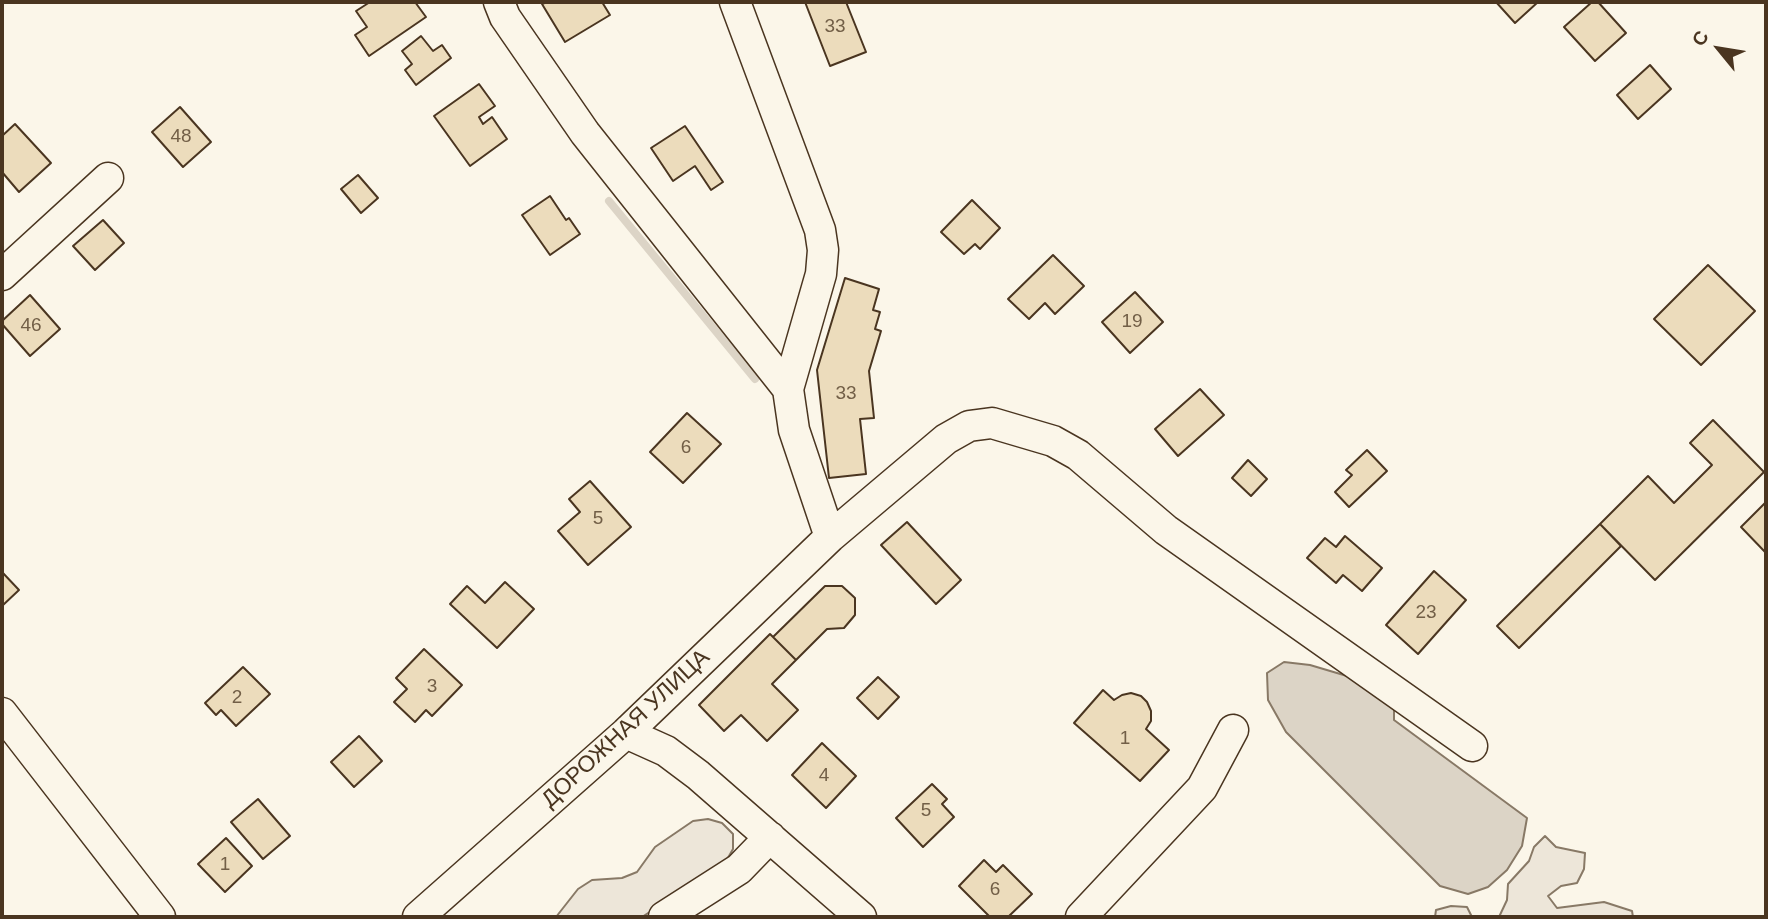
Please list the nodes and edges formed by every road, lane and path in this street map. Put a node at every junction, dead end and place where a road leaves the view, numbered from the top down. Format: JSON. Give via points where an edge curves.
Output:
{"nodes":[{"id":1,"x":499,"y":2,"type":"edge"},
{"id":2,"x":735,"y":2,"type":"edge"},
{"id":3,"x":108,"y":178,"type":"dead end"},
{"id":4,"x":2,"y":275,"type":"edge"},
{"id":5,"x":788,"y":389,"type":"junction"},
{"id":6,"x":830,"y":537,"type":"junction"},
{"id":7,"x":2,"y":713,"type":"edge"},
{"id":8,"x":1233,"y":730,"type":"dead end"},
{"id":9,"x":626,"y":733,"type":"junction"},
{"id":10,"x":1472,"y":746,"type":"dead end"},
{"id":11,"x":769,"y":837,"type":"junction"},
{"id":12,"x":426,"y":915,"type":"edge"},
{"id":13,"x":160,"y":917,"type":"edge"},
{"id":14,"x":664,"y":917,"type":"edge"},
{"id":15,"x":861,"y":917,"type":"edge"},
{"id":16,"x":1081,"y":917,"type":"edge"}],
"edges":[{"from":1,"to":5,"type":"street","via":[[585,133]]},
{"from":2,"to":5,"type":"street","via":[[820,230],[823,250],[821,274]]},
{"from":3,"to":4,"type":"street"},
{"from":5,"to":6,"type":"street","via":[[794,430]]},
{"from":6,"to":9,"type":"street","name":"ДОРОЖНАЯ УЛИЦА"},
{"from":6,"to":10,"type":"street","name":"ДОРОЖНАЯ УЛИЦА","via":[[946,439],[969,426],[992,423],[1053,442],[1078,455],[1166,530]]},
{"from":7,"to":13,"type":"street"},
{"from":8,"to":16,"type":"street","via":[[1202,788]]},
{"from":9,"to":11,"type":"street","via":[[688,767]]},
{"from":9,"to":12,"type":"street","name":"ДОРОЖНАЯ УЛИЦА"},
{"from":11,"to":14,"type":"street","via":[[739,869]]},
{"from":11,"to":15,"type":"street"}]}
